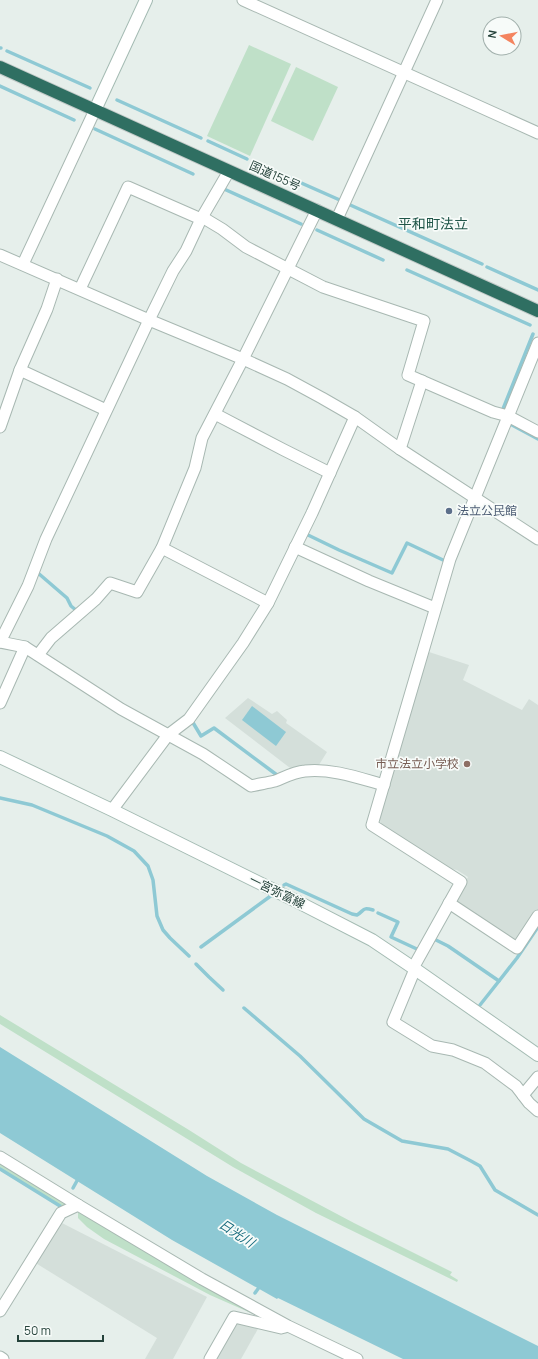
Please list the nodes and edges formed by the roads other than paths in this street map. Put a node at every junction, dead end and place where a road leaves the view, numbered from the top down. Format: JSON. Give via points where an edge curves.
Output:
{"nodes":[{"id":1,"x":146,"y":0,"type":"edge"},
{"id":2,"x":243,"y":0,"type":"edge"},
{"id":3,"x":436,"y":0,"type":"edge"},
{"id":4,"x":0,"y":67,"type":"edge"},
{"id":5,"x":403,"y":72,"type":"junction"},
{"id":6,"x":95,"y":110,"type":"junction"},
{"id":7,"x":538,"y":133,"type":"edge"},
{"id":8,"x":229,"y":171,"type":"junction"},
{"id":9,"x":316,"y":210,"type":"junction"},
{"id":10,"x":202,"y":218,"type":"junction"},
{"id":11,"x":337,"y":220,"type":"junction"},
{"id":12,"x":0,"y":255,"type":"edge"},
{"id":13,"x":23,"y":264,"type":"junction"},
{"id":14,"x":288,"y":268,"type":"junction"},
{"id":15,"x":57,"y":279,"type":"junction"},
{"id":16,"x":80,"y":289,"type":"junction"},
{"id":17,"x":538,"y":311,"type":"edge"},
{"id":18,"x":149,"y":320,"type":"junction"},
{"id":19,"x":538,"y":344,"type":"edge"},
{"id":20,"x":243,"y":359,"type":"junction"},
{"id":21,"x":20,"y":370,"type":"junction"},
{"id":22,"x":422,"y":381,"type":"junction"},
{"id":23,"x":106,"y":410,"type":"junction"},
{"id":24,"x":215,"y":414,"type":"junction"},
{"id":25,"x":508,"y":416,"type":"junction"},
{"id":26,"x":355,"y":418,"type":"junction"},
{"id":27,"x":0,"y":427,"type":"edge"},
{"id":28,"x":538,"y":432,"type":"edge"},
{"id":29,"x":400,"y":449,"type":"junction"},
{"id":30,"x":330,"y":473,"type":"junction"},
{"id":31,"x":474,"y":498,"type":"junction"},
{"id":32,"x":538,"y":539,"type":"edge"},
{"id":33,"x":295,"y":547,"type":"junction"},
{"id":34,"x":162,"y":548,"type":"junction"},
{"id":35,"x":268,"y":603,"type":"junction"},
{"id":36,"x":436,"y":608,"type":"junction"},
{"id":37,"x":4,"y":625,"type":"edge"},
{"id":38,"x":0,"y":642,"type":"edge"},
{"id":39,"x":25,"y":647,"type":"junction"},
{"id":40,"x":38,"y":655,"type":"junction"},
{"id":41,"x":0,"y":703,"type":"edge"},
{"id":42,"x":168,"y":735,"type":"junction"},
{"id":43,"x":0,"y":757,"type":"edge"},
{"id":44,"x":384,"y":785,"type":"junction"},
{"id":45,"x":112,"y":810,"type":"junction"},
{"id":46,"x":449,"y":903,"type":"junction"},
{"id":47,"x":538,"y":916,"type":"edge"},
{"id":48,"x":414,"y":968,"type":"junction"},
{"id":49,"x":538,"y":1055,"type":"edge"},
{"id":50,"x":538,"y":1078,"type":"edge"},
{"id":51,"x":523,"y":1095,"type":"junction"},
{"id":52,"x":538,"y":1111,"type":"edge"},
{"id":53,"x":0,"y":1157,"type":"edge"},
{"id":54,"x":78,"y":1205,"type":"junction"},
{"id":55,"x":0,"y":1311,"type":"edge"},
{"id":56,"x":288,"y":1326,"type":"junction"},
{"id":57,"x":0,"y":1357,"type":"edge"},
{"id":58,"x":3,"y":1359,"type":"edge"},
{"id":59,"x":210,"y":1359,"type":"edge"},
{"id":60,"x":357,"y":1359,"type":"edge"}],
"edges":[{"from":1,"to":6,"type":"main road"},
{"from":2,"to":5,"type":"street"},
{"from":3,"to":5,"type":"street"},
{"from":4,"to":6,"type":"highway","name":"国道155号"},
{"from":5,"to":7,"type":"street"},
{"from":5,"to":11,"type":"street"},
{"from":6,"to":8,"type":"highway","name":"国道155号"},
{"from":6,"to":13,"type":"street"},
{"from":8,"to":9,"type":"highway","name":"国道155号"},
{"from":8,"to":10,"type":"street"},
{"from":9,"to":11,"type":"highway","name":"国道155号"},
{"from":9,"to":14,"type":"street"},
{"from":10,"to":14,"type":"street","via":[[246,247]]},
{"from":10,"to":16,"type":"street","via":[[128,187]]},
{"from":10,"to":18,"type":"street"},
{"from":11,"to":17,"type":"highway","name":"国道155号"},
{"from":12,"to":13,"type":"street"},
{"from":13,"to":15,"type":"street"},
{"from":14,"to":20,"type":"street"},
{"from":14,"to":22,"type":"street","via":[[323,287],[424,321],[408,375]]},
{"from":15,"to":16,"type":"street"},
{"from":15,"to":21,"type":"street","via":[[47,309]]},
{"from":16,"to":18,"type":"street"},
{"from":18,"to":20,"type":"street"},
{"from":18,"to":23,"type":"street"},
{"from":19,"to":25,"type":"street"},
{"from":20,"to":24,"type":"street"},
{"from":20,"to":26,"type":"street","via":[[287,379]]},
{"from":21,"to":23,"type":"street"},
{"from":21,"to":27,"type":"street"},
{"from":22,"to":25,"type":"street"},
{"from":22,"to":29,"type":"street"},
{"from":23,"to":37,"type":"street","via":[[46,539],[28,586]]},
{"from":24,"to":30,"type":"street"},
{"from":24,"to":34,"type":"street","via":[[202,438],[195,468]]},
{"from":25,"to":28,"type":"street"},
{"from":25,"to":31,"type":"street"},
{"from":26,"to":29,"type":"street"},
{"from":26,"to":30,"type":"street"},
{"from":29,"to":31,"type":"street"},
{"from":30,"to":33,"type":"street"},
{"from":31,"to":32,"type":"street"},
{"from":31,"to":36,"type":"street","via":[[450,559]]},
{"from":33,"to":35,"type":"street"},
{"from":33,"to":36,"type":"street"},
{"from":34,"to":35,"type":"street"},
{"from":34,"to":40,"type":"street","via":[[137,592],[110,583],[96,599],[51,638]]},
{"from":35,"to":42,"type":"street","via":[[189,719]]},
{"from":36,"to":44,"type":"street"},
{"from":37,"to":38,"type":"street"},
{"from":38,"to":39,"type":"street"},
{"from":39,"to":40,"type":"street"},
{"from":39,"to":41,"type":"street"},
{"from":40,"to":42,"type":"street","via":[[121,709]]},
{"from":42,"to":44,"type":"street","via":[[203,754],[251,786],[304,771],[355,776]]},
{"from":42,"to":45,"type":"street"},
{"from":43,"to":45,"type":"main road","name":"一宮弥富線"},
{"from":44,"to":46,"type":"street","via":[[372,825],[461,882]]},
{"from":45,"to":48,"type":"main road","name":"一宮弥富線","via":[[372,940]]},
{"from":46,"to":47,"type":"street","via":[[517,948]]},
{"from":46,"to":48,"type":"street"},
{"from":48,"to":49,"type":"main road","name":"一宮弥富線"},
{"from":48,"to":51,"type":"street","via":[[393,1022],[432,1046],[453,1050],[485,1063],[516,1086]]},
{"from":50,"to":51,"type":"street"},
{"from":51,"to":52,"type":"street"},
{"from":53,"to":54,"type":"street"},
{"from":54,"to":55,"type":"street","via":[[61,1214]]},
{"from":54,"to":56,"type":"street","via":[[202,1279]]},
{"from":56,"to":59,"type":"street","via":[[281,1328],[234,1317]]},
{"from":56,"to":60,"type":"street"},
{"from":57,"to":58,"type":"street"}]}
